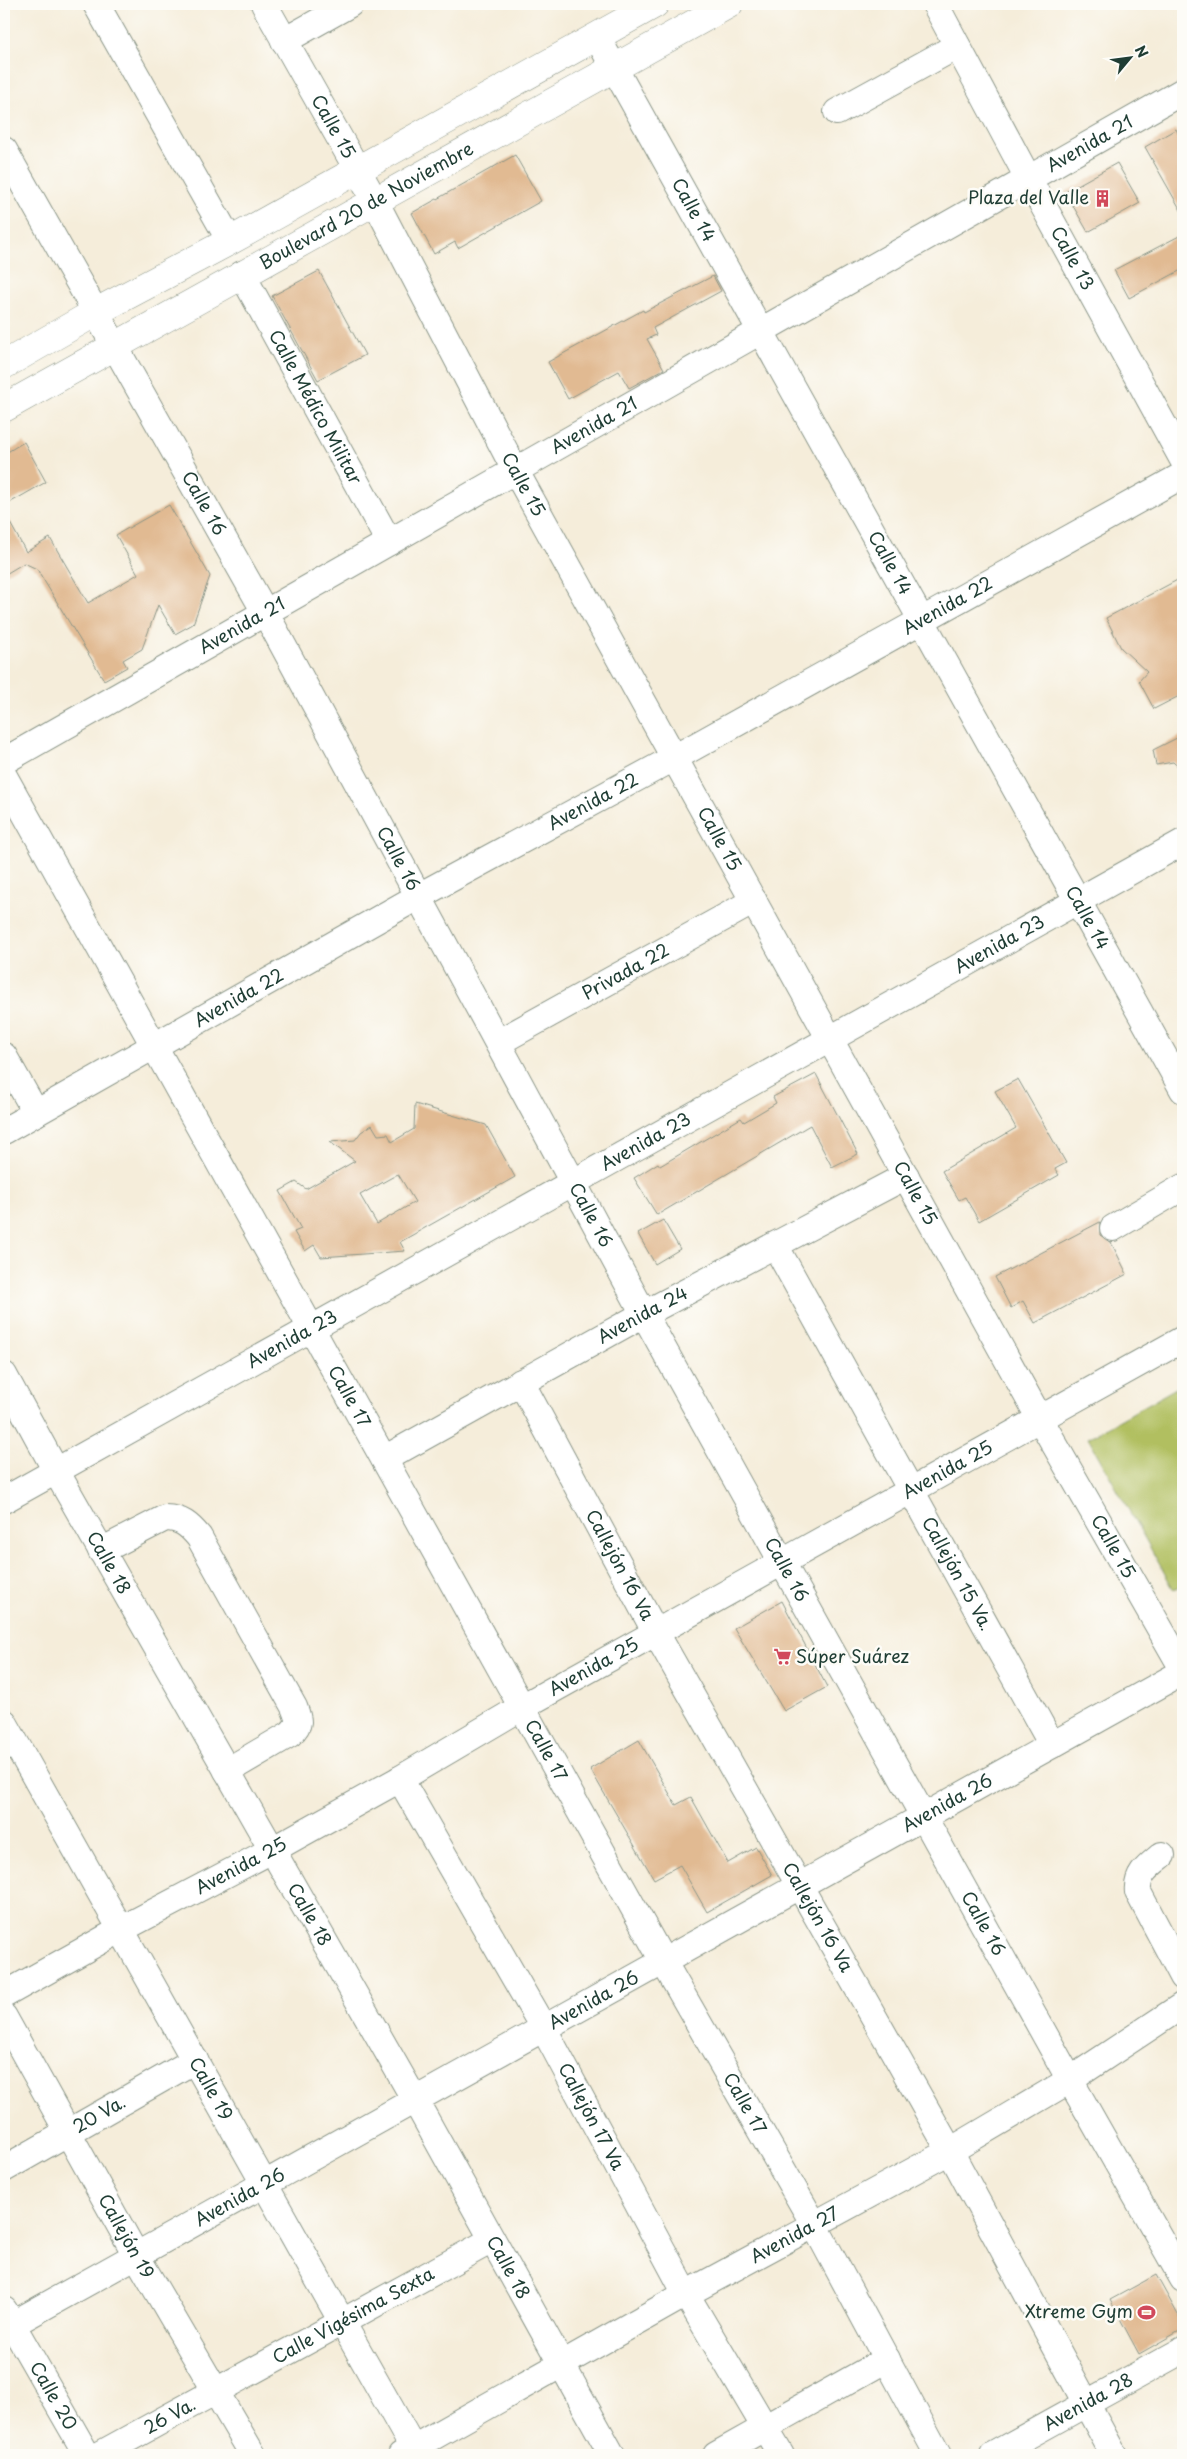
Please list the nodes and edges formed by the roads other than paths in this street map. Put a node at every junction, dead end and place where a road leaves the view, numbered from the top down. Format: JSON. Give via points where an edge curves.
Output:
{"nodes":[{"id":1,"x":96,"y":4,"type":"edge"},
{"id":2,"x":264,"y":4,"type":"edge"},
{"id":3,"x":350,"y":4,"type":"edge"},
{"id":4,"x":655,"y":4,"type":"edge"},
{"id":5,"x":729,"y":4,"type":"edge"},
{"id":6,"x":935,"y":4,"type":"edge"},
{"id":7,"x":596,"y":37,"type":"junction"},
{"id":8,"x":284,"y":41,"type":"junction"},
{"id":9,"x":957,"y":46,"type":"junction"},
{"id":10,"x":613,"y":67,"type":"junction"},
{"id":11,"x":1183,"y":90,"type":"edge"},
{"id":12,"x":837,"y":112,"type":"dead end"},
{"id":13,"x":4,"y":150,"type":"edge"},
{"id":14,"x":357,"y":171,"type":"junction"},
{"id":15,"x":1028,"y":178,"type":"junction"},
{"id":16,"x":375,"y":201,"type":"junction"},
{"id":17,"x":230,"y":241,"type":"junction"},
{"id":18,"x":242,"y":274,"type":"junction"},
{"id":19,"x":96,"y":312,"type":"junction"},
{"id":20,"x":760,"y":331,"type":"junction"},
{"id":21,"x":115,"y":346,"type":"junction"},
{"id":22,"x":4,"y":365,"type":"edge"},
{"id":23,"x":4,"y":408,"type":"edge"},
{"id":24,"x":1183,"y":460,"type":"edge"},
{"id":25,"x":515,"y":470,"type":"junction"},
{"id":26,"x":1183,"y":475,"type":"edge"},
{"id":27,"x":389,"y":542,"type":"junction"},
{"id":28,"x":265,"y":612,"type":"junction"},
{"id":29,"x":922,"y":620,"type":"junction"},
{"id":30,"x":674,"y":758,"type":"junction"},
{"id":31,"x":4,"y":761,"type":"edge"},
{"id":32,"x":4,"y":776,"type":"edge"},
{"id":33,"x":1183,"y":842,"type":"edge"},
{"id":34,"x":419,"y":896,"type":"junction"},
{"id":35,"x":754,"y":901,"type":"junction"},
{"id":36,"x":1078,"y":901,"type":"junction"},
{"id":37,"x":830,"y":1039,"type":"junction"},
{"id":38,"x":499,"y":1042,"type":"junction"},
{"id":39,"x":154,"y":1046,"type":"junction"},
{"id":40,"x":4,"y":1056,"type":"edge"},
{"id":41,"x":1183,"y":1090,"type":"edge"},
{"id":42,"x":36,"y":1113,"type":"junction"},
{"id":43,"x":4,"y":1132,"type":"edge"},
{"id":44,"x":906,"y":1176,"type":"junction"},
{"id":45,"x":573,"y":1182,"type":"junction"},
{"id":46,"x":1183,"y":1187,"type":"edge"},
{"id":47,"x":1113,"y":1228,"type":"dead end"},
{"id":48,"x":775,"y":1245,"type":"junction"},
{"id":49,"x":644,"y":1314,"type":"junction"},
{"id":50,"x":311,"y":1328,"type":"junction"},
{"id":51,"x":1183,"y":1339,"type":"edge"},
{"id":52,"x":4,"y":1375,"type":"edge"},
{"id":53,"x":521,"y":1382,"type":"junction"},
{"id":54,"x":1040,"y":1419,"type":"junction"},
{"id":55,"x":384,"y":1458,"type":"junction"},
{"id":56,"x":56,"y":1471,"type":"junction"},
{"id":57,"x":911,"y":1490,"type":"junction"},
{"id":58,"x":4,"y":1500,"type":"edge"},
{"id":59,"x":101,"y":1551,"type":"junction"},
{"id":60,"x":783,"y":1562,"type":"junction"},
{"id":61,"x":656,"y":1633,"type":"junction"},
{"id":62,"x":1183,"y":1671,"type":"edge"},
{"id":63,"x":522,"y":1707,"type":"junction"},
{"id":64,"x":4,"y":1722,"type":"edge"},
{"id":65,"x":1052,"y":1745,"type":"junction"},
{"id":66,"x":227,"y":1771,"type":"junction"},
{"id":67,"x":400,"y":1779,"type":"junction"},
{"id":68,"x":925,"y":1816,"type":"junction"},
{"id":69,"x":272,"y":1850,"type":"junction"},
{"id":70,"x":1162,"y":1855,"type":"dead end"},
{"id":71,"x":799,"y":1887,"type":"junction"},
{"id":72,"x":120,"y":1930,"type":"junction"},
{"id":73,"x":663,"y":1962,"type":"junction"},
{"id":74,"x":1183,"y":1977,"type":"edge"},
{"id":75,"x":4,"y":1995,"type":"edge"},
{"id":76,"x":1183,"y":2005,"type":"edge"},
{"id":77,"x":4,"y":2017,"type":"edge"},
{"id":78,"x":544,"y":2029,"type":"junction"},
{"id":79,"x":194,"y":2060,"type":"junction"},
{"id":80,"x":1070,"y":2080,"type":"junction"},
{"id":81,"x":415,"y":2100,"type":"junction"},
{"id":82,"x":67,"y":2133,"type":"junction"},
{"id":83,"x":950,"y":2151,"type":"junction"},
{"id":84,"x":4,"y":2169,"type":"edge"},
{"id":85,"x":264,"y":2183,"type":"junction"},
{"id":86,"x":815,"y":2226,"type":"junction"},
{"id":87,"x":492,"y":2240,"type":"junction"},
{"id":88,"x":136,"y":2255,"type":"junction"},
{"id":89,"x":1183,"y":2278,"type":"edge"},
{"id":90,"x":686,"y":2294,"type":"junction"},
{"id":91,"x":7,"y":2320,"type":"edge"},
{"id":92,"x":342,"y":2321,"type":"junction"},
{"id":93,"x":1183,"y":2350,"type":"edge"},
{"id":94,"x":887,"y":2359,"type":"junction"},
{"id":95,"x":561,"y":2365,"type":"junction"},
{"id":96,"x":215,"y":2390,"type":"junction"},
{"id":97,"x":1086,"y":2404,"type":"junction"},
{"id":98,"x":765,"y":2428,"type":"junction"},
{"id":99,"x":411,"y":2453,"type":"edge"},
{"id":100,"x":88,"y":2455,"type":"edge"},
{"id":101,"x":99,"y":2455,"type":"edge"},
{"id":102,"x":253,"y":2455,"type":"edge"},
{"id":103,"x":612,"y":2455,"type":"edge"},
{"id":104,"x":716,"y":2455,"type":"edge"},
{"id":105,"x":781,"y":2455,"type":"edge"},
{"id":106,"x":938,"y":2455,"type":"edge"},
{"id":107,"x":993,"y":2455,"type":"edge"},
{"id":108,"x":1114,"y":2455,"type":"edge"}],
"edges":[{"from":1,"to":17,"type":"street"},
{"from":2,"to":8,"type":"street","name":"Calle 15"},
{"from":3,"to":8,"type":"street"},
{"from":4,"to":7,"type":"main road","name":"Boulevard 20 de Noviembre"},
{"from":5,"to":10,"type":"main road","name":"Boulevard 20 de Noviembre"},
{"from":6,"to":9,"type":"street","name":"Calle 13"},
{"from":7,"to":10,"type":"street","name":"Calle 14"},
{"from":7,"to":14,"type":"main road","name":"Boulevard 20 de Noviembre"},
{"from":8,"to":14,"type":"street","name":"Calle 15"},
{"from":9,"to":12,"type":"street"},
{"from":9,"to":15,"type":"street","name":"Calle 13"},
{"from":10,"to":16,"type":"main road","name":"Boulevard 20 de Noviembre"},
{"from":10,"to":20,"type":"street","name":"Calle 14"},
{"from":11,"to":15,"type":"street","name":"Avenida 21"},
{"from":13,"to":19,"type":"street","name":"Calle 16"},
{"from":14,"to":16,"type":"street","name":"Calle 15"},
{"from":14,"to":17,"type":"main road","name":"Boulevard 20 de Noviembre"},
{"from":15,"to":20,"type":"street","name":"Avenida 21"},
{"from":15,"to":24,"type":"street","name":"Calle 13"},
{"from":16,"to":18,"type":"main road","name":"Boulevard 20 de Noviembre"},
{"from":16,"to":25,"type":"street","name":"Calle 15"},
{"from":17,"to":19,"type":"main road","name":"Boulevard 20 de Noviembre"},
{"from":18,"to":21,"type":"main road","name":"Boulevard 20 de Noviembre"},
{"from":18,"to":27,"type":"street","name":"Calle Médico Militar"},
{"from":19,"to":21,"type":"street","name":"Calle 16"},
{"from":19,"to":22,"type":"main road","name":"Boulevard 20 de Noviembre"},
{"from":20,"to":25,"type":"street","name":"Avenida 21"},
{"from":20,"to":29,"type":"street","name":"Calle 14"},
{"from":21,"to":23,"type":"main road","name":"Boulevard 20 de Noviembre"},
{"from":21,"to":28,"type":"street","name":"Calle 16"},
{"from":25,"to":27,"type":"street","name":"Avenida 21"},
{"from":25,"to":30,"type":"street","name":"Calle 15"},
{"from":26,"to":29,"type":"street","name":"Avenida 22"},
{"from":27,"to":28,"type":"street","name":"Avenida 21"},
{"from":28,"to":31,"type":"street","name":"Avenida 21"},
{"from":28,"to":34,"type":"street","name":"Calle 16"},
{"from":29,"to":30,"type":"street","name":"Avenida 22"},
{"from":29,"to":36,"type":"street","name":"Calle 14"},
{"from":30,"to":34,"type":"street","name":"Avenida 22"},
{"from":30,"to":35,"type":"street","name":"Calle 15"},
{"from":32,"to":39,"type":"street","name":"Calle 17"},
{"from":33,"to":36,"type":"street","name":"Avenida 23"},
{"from":34,"to":38,"type":"street","name":"Calle 16"},
{"from":34,"to":39,"type":"street","name":"Avenida 22"},
{"from":35,"to":37,"type":"street","name":"Calle 15"},
{"from":35,"to":38,"type":"street","name":"Privada 22"},
{"from":36,"to":37,"type":"street","name":"Avenida 23"},
{"from":36,"to":41,"type":"street","name":"Calle 14"},
{"from":37,"to":44,"type":"street","name":"Calle 15"},
{"from":37,"to":45,"type":"street","name":"Avenida 23"},
{"from":38,"to":45,"type":"street","name":"Calle 16"},
{"from":39,"to":42,"type":"street","name":"Avenida 22"},
{"from":39,"to":50,"type":"street","name":"Calle 17"},
{"from":40,"to":42,"type":"street"},
{"from":42,"to":43,"type":"street","name":"Avenida 22"},
{"from":44,"to":48,"type":"street","name":"Avenida 24"},
{"from":44,"to":54,"type":"street","name":"Calle 15"},
{"from":45,"to":49,"type":"street","name":"Calle 16"},
{"from":45,"to":50,"type":"street","name":"Avenida 23"},
{"from":46,"to":47,"type":"street"},
{"from":48,"to":49,"type":"street","name":"Avenida 24"},
{"from":48,"to":57,"type":"street","name":"Callejón 15 Va."},
{"from":49,"to":53,"type":"street","name":"Avenida 24"},
{"from":49,"to":60,"type":"street","name":"Calle 16"},
{"from":50,"to":55,"type":"street","name":"Calle 17"},
{"from":50,"to":56,"type":"street","name":"Avenida 23"},
{"from":51,"to":54,"type":"street","name":"Avenida 25"},
{"from":52,"to":56,"type":"street","name":"Calle 18"},
{"from":53,"to":55,"type":"street","name":"Avenida 24"},
{"from":53,"to":61,"type":"street","name":"Callejón 16 Va"},
{"from":54,"to":57,"type":"street","name":"Avenida 25"},
{"from":54,"to":62,"type":"street","name":"Calle 15"},
{"from":55,"to":63,"type":"street","name":"Calle 17"},
{"from":56,"to":58,"type":"street","name":"Avenida 23"},
{"from":56,"to":59,"type":"street","name":"Calle 18"},
{"from":57,"to":60,"type":"street","name":"Avenida 25"},
{"from":57,"to":65,"type":"street","name":"Callejón 15 Va."},
{"from":59,"to":66,"type":"street","name":"Calle 18"},
{"from":59,"to":66,"type":"street","via":[[165,1518],[186,1523],[199,1537],[299,1720],[290,1734]]},
{"from":60,"to":61,"type":"street","name":"Avenida 25"},
{"from":60,"to":68,"type":"street","name":"Calle 16"},
{"from":61,"to":63,"type":"street","name":"Avenida 25"},
{"from":61,"to":71,"type":"street","name":"Callejón 16 Va"},
{"from":62,"to":65,"type":"street","name":"Avenida 26"},
{"from":63,"to":67,"type":"street","name":"Avenida 25"},
{"from":63,"to":73,"type":"street","name":"Calle 17"},
{"from":64,"to":72,"type":"street","name":"Calle 19"},
{"from":65,"to":68,"type":"street","name":"Avenida 26"},
{"from":66,"to":69,"type":"street","name":"Calle 18"},
{"from":67,"to":69,"type":"street","name":"Avenida 25"},
{"from":67,"to":78,"type":"street","name":"Callejón 17 Va"},
{"from":68,"to":71,"type":"street","name":"Avenida 26"},
{"from":68,"to":80,"type":"street","name":"Calle 16"},
{"from":69,"to":72,"type":"street","name":"Avenida 25"},
{"from":69,"to":81,"type":"street","name":"Calle 18"},
{"from":70,"to":74,"type":"street","via":[[1141,1873],[1138,1892]]},
{"from":71,"to":73,"type":"street","name":"Avenida 26"},
{"from":71,"to":83,"type":"street","name":"Callejón 16 Va"},
{"from":72,"to":75,"type":"street","name":"Avenida 25"},
{"from":72,"to":79,"type":"street","name":"Calle 19"},
{"from":73,"to":78,"type":"street","name":"Avenida 26"},
{"from":73,"to":86,"type":"street","name":"Calle 17"},
{"from":76,"to":80,"type":"street","name":"Avenida 27"},
{"from":77,"to":82,"type":"street","name":"Callejón 19"},
{"from":78,"to":81,"type":"street","name":"Avenida 26"},
{"from":78,"to":90,"type":"street","name":"Callejón 17 Va"},
{"from":79,"to":82,"type":"street","name":"20 Va."},
{"from":79,"to":85,"type":"street","name":"Calle 19"},
{"from":80,"to":83,"type":"street","name":"Avenida 27"},
{"from":80,"to":89,"type":"street","name":"Calle 16"},
{"from":81,"to":85,"type":"street","name":"Avenida 26"},
{"from":81,"to":87,"type":"street","name":"Calle 18"},
{"from":82,"to":84,"type":"street","name":"20 Va."},
{"from":82,"to":88,"type":"street","name":"Callejón 19"},
{"from":83,"to":86,"type":"street","name":"Avenida 27"},
{"from":83,"to":97,"type":"street","name":"Callejón 16 Va"},
{"from":85,"to":88,"type":"street","name":"Avenida 26"},
{"from":85,"to":92,"type":"street","name":"Calle 19"},
{"from":86,"to":90,"type":"street","name":"Avenida 27"},
{"from":86,"to":94,"type":"street","name":"Calle 17"},
{"from":87,"to":92,"type":"street","name":"Calle Vigésima Sexta"},
{"from":87,"to":95,"type":"street","name":"Calle 18"},
{"from":88,"to":91,"type":"street","name":"Avenida 26"},
{"from":88,"to":96,"type":"street","name":"Callejón 19"},
{"from":90,"to":95,"type":"street","name":"Avenida 27"},
{"from":90,"to":98,"type":"street","name":"Callejón 17 Va"},
{"from":91,"to":100,"type":"street","name":"Calle 20"},
{"from":92,"to":96,"type":"street","name":"Calle Vigésima Sexta"},
{"from":92,"to":99,"type":"street","name":"Calle 19"},
{"from":93,"to":97,"type":"street","name":"Avenida 28"},
{"from":94,"to":98,"type":"street"},
{"from":94,"to":106,"type":"street","name":"Calle 17"},
{"from":95,"to":99,"type":"street","name":"Avenida 27"},
{"from":95,"to":103,"type":"street","name":"Calle 18"},
{"from":96,"to":101,"type":"street","name":"26 Va."},
{"from":96,"to":102,"type":"street","name":"Callejón 19"},
{"from":97,"to":107,"type":"street","name":"Avenida 28"},
{"from":97,"to":108,"type":"street","name":"Callejón 16 Va"},
{"from":98,"to":104,"type":"street"},
{"from":98,"to":105,"type":"street","name":"Callejón 17 Va"}]}
